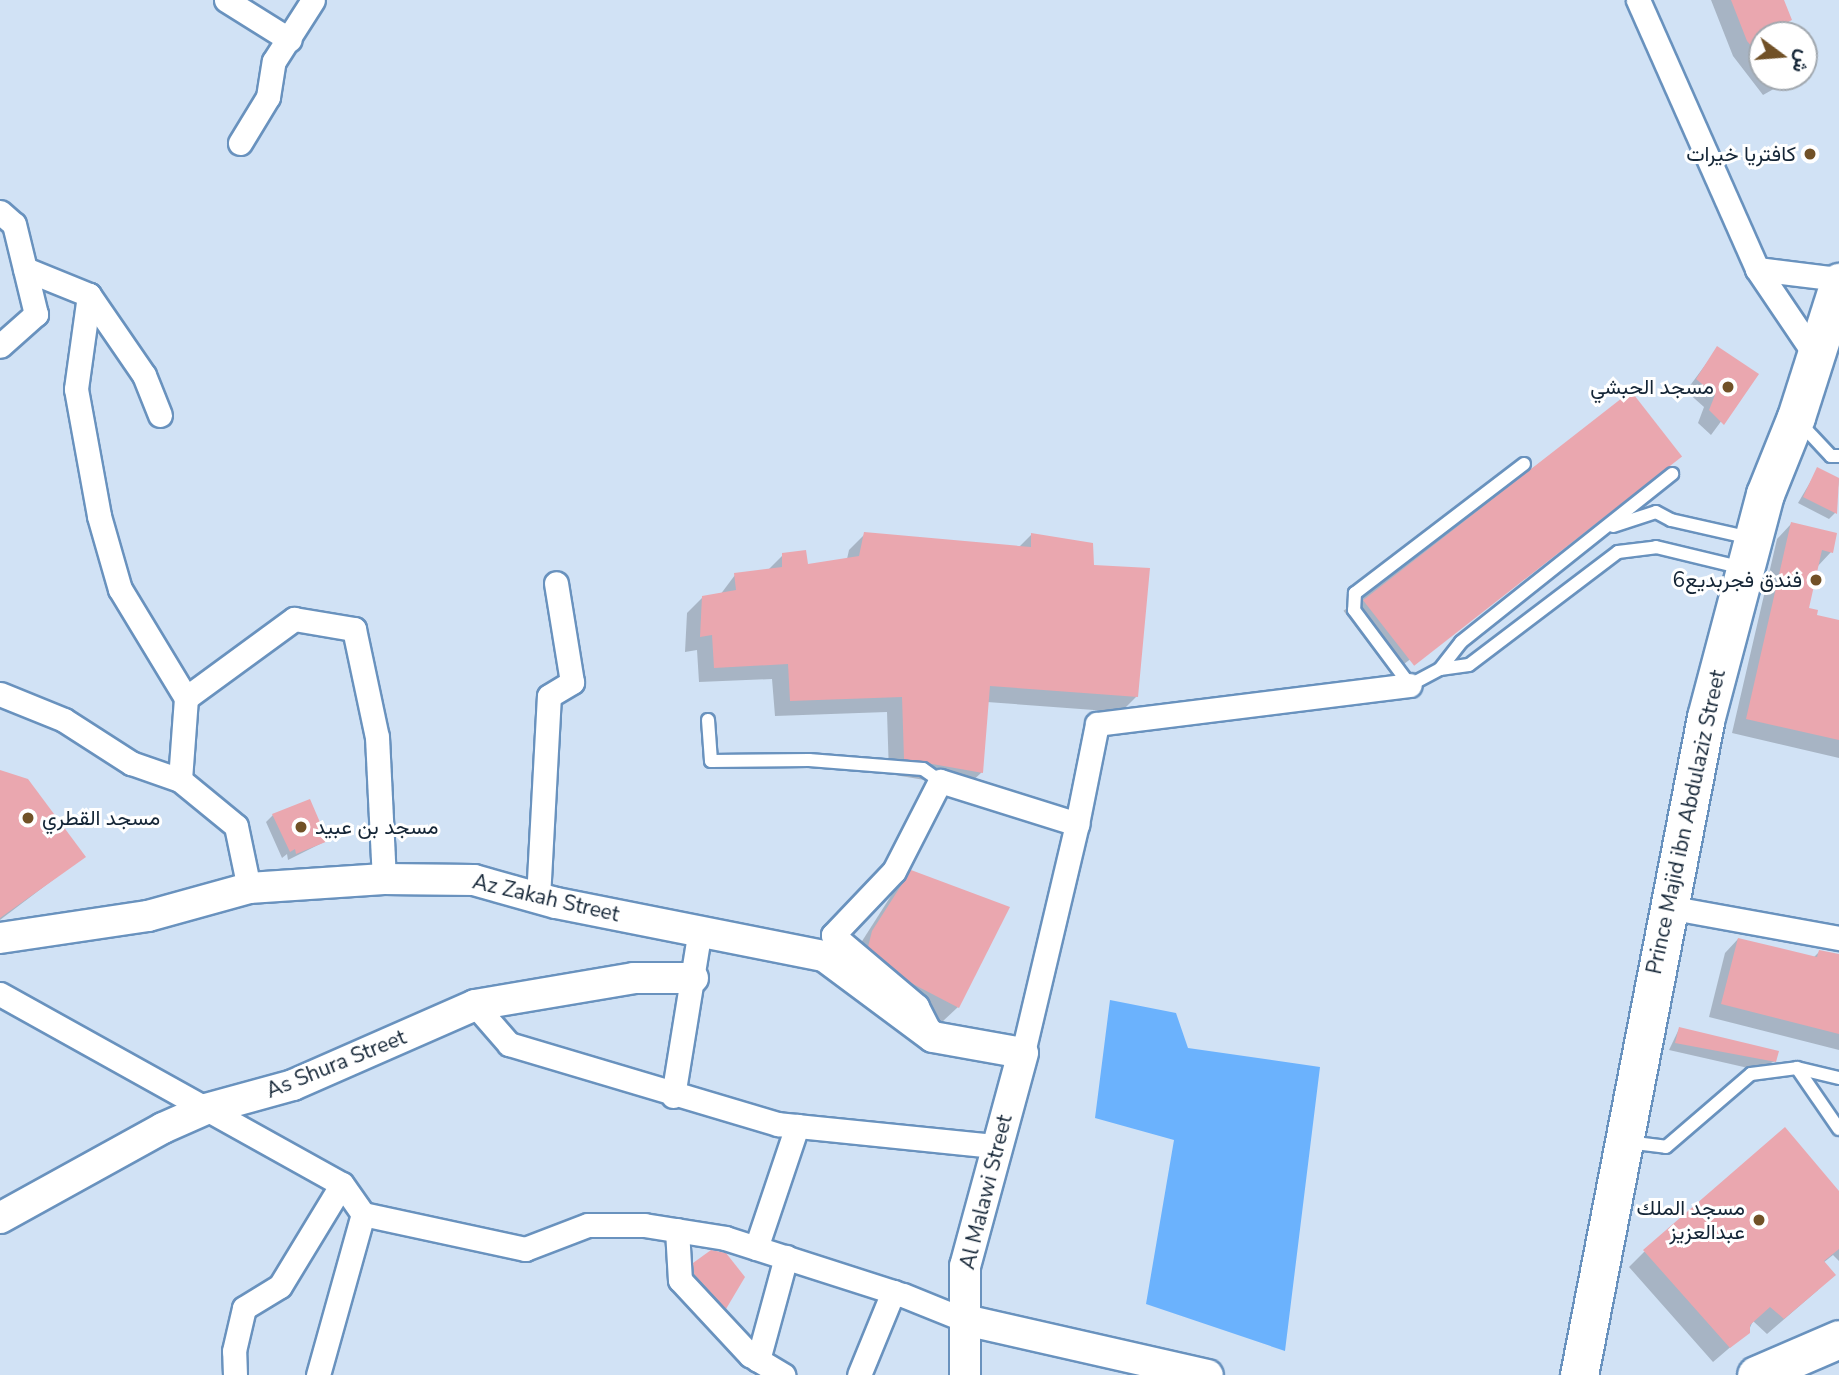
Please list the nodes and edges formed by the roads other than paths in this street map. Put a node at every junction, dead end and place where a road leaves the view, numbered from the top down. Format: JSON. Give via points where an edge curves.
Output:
{"nodes":[{"id":1,"x":226,"y":0,"type":"edge"},
{"id":2,"x":313,"y":0,"type":"edge"},
{"id":3,"x":1638,"y":0,"type":"edge"},
{"id":4,"x":290,"y":40,"type":"junction"},
{"id":5,"x":240,"y":143,"type":"dead end"},
{"id":6,"x":0,"y":212,"type":"edge"},
{"id":7,"x":25,"y":269,"type":"junction"},
{"id":8,"x":1757,"y":269,"type":"junction"},
{"id":9,"x":1839,"y":280,"type":"edge"},
{"id":10,"x":89,"y":295,"type":"junction"},
{"id":11,"x":0,"y":346,"type":"edge"},
{"id":12,"x":1814,"y":352,"type":"junction"},
{"id":13,"x":160,"y":415,"type":"dead end"},
{"id":14,"x":1796,"y":417,"type":"junction"},
{"id":15,"x":1839,"y":456,"type":"edge"},
{"id":16,"x":1524,"y":464,"type":"dead end"},
{"id":17,"x":1672,"y":474,"type":"dead end"},
{"id":18,"x":1603,"y":530,"type":"junction"},
{"id":19,"x":1748,"y":554,"type":"junction"},
{"id":20,"x":556,"y":583,"type":"dead end"},
{"id":21,"x":1440,"y":669,"type":"junction"},
{"id":22,"x":1410,"y":685,"type":"junction"},
{"id":23,"x":0,"y":694,"type":"edge"},
{"id":24,"x":186,"y":698,"type":"junction"},
{"id":25,"x":708,"y":720,"type":"dead end"},
{"id":26,"x":180,"y":780,"type":"junction"},
{"id":27,"x":940,"y":781,"type":"junction"},
{"id":28,"x":1077,"y":824,"type":"junction"},
{"id":29,"x":384,"y":879,"type":"junction"},
{"id":30,"x":249,"y":888,"type":"junction"},
{"id":31,"x":538,"y":898,"type":"junction"},
{"id":32,"x":1668,"y":907,"type":"junction"},
{"id":33,"x":701,"y":930,"type":"junction"},
{"id":34,"x":0,"y":938,"type":"edge"},
{"id":35,"x":1839,"y":938,"type":"edge"},
{"id":36,"x":693,"y":978,"type":"junction"},
{"id":37,"x":0,"y":993,"type":"edge"},
{"id":38,"x":475,"y":1005,"type":"junction"},
{"id":39,"x":933,"y":1037,"type":"junction"},
{"id":40,"x":1023,"y":1053,"type":"junction"},
{"id":41,"x":1797,"y":1068,"type":"junction"},
{"id":42,"x":1839,"y":1078,"type":"edge"},
{"id":43,"x":673,"y":1096,"type":"junction"},
{"id":44,"x":205,"y":1109,"type":"junction"},
{"id":45,"x":797,"y":1126,"type":"junction"},
{"id":46,"x":1839,"y":1129,"type":"edge"},
{"id":47,"x":1622,"y":1142,"type":"junction"},
{"id":48,"x":995,"y":1146,"type":"junction"},
{"id":49,"x":342,"y":1184,"type":"junction"},
{"id":50,"x":363,"y":1214,"type":"junction"},
{"id":51,"x":0,"y":1218,"type":"edge"},
{"id":52,"x":677,"y":1230,"type":"junction"},
{"id":53,"x":756,"y":1248,"type":"junction"},
{"id":54,"x":786,"y":1258,"type":"junction"},
{"id":55,"x":893,"y":1292,"type":"junction"},
{"id":56,"x":965,"y":1320,"type":"junction"},
{"id":57,"x":1839,"y":1339,"type":"edge"},
{"id":58,"x":758,"y":1360,"type":"junction"},
{"id":59,"x":235,"y":1375,"type":"edge"},
{"id":60,"x":318,"y":1375,"type":"edge"},
{"id":61,"x":783,"y":1375,"type":"edge"},
{"id":62,"x":859,"y":1375,"type":"edge"},
{"id":63,"x":965,"y":1375,"type":"edge"},
{"id":64,"x":1208,"y":1375,"type":"edge"},
{"id":65,"x":1579,"y":1375,"type":"edge"},
{"id":66,"x":1756,"y":1375,"type":"edge"}],
"edges":[{"from":1,"to":4,"type":"street"},
{"from":2,"to":4,"type":"street"},
{"from":3,"to":8,"type":"street"},
{"from":4,"to":5,"type":"street","via":[[274,61],[268,97]]},
{"from":6,"to":7,"type":"street","via":[[14,224]]},
{"from":7,"to":10,"type":"street"},
{"from":7,"to":11,"type":"street","via":[[36,314]]},
{"from":8,"to":9,"type":"street"},
{"from":8,"to":12,"type":"street"},
{"from":9,"to":12,"type":"main road","name":"Prince Majid ibn Abdulaziz Street"},
{"from":10,"to":13,"type":"street","via":[[144,375]]},
{"from":10,"to":24,"type":"street","via":[[76,389],[99,516],[120,589]]},
{"from":12,"to":14,"type":"main road","name":"Prince Majid ibn Abdulaziz Street"},
{"from":14,"to":15,"type":"lane","via":[[1831,456]]},
{"from":14,"to":19,"type":"main road","name":"Prince Majid ibn Abdulaziz Street"},
{"from":16,"to":22,"type":"lane","via":[[1355,593],[1354,610]]},
{"from":17,"to":18,"type":"lane"},
{"from":18,"to":19,"type":"lane","via":[[1656,512]]},
{"from":18,"to":21,"type":"lane","via":[[1461,642]]},
{"from":19,"to":21,"type":"lane","via":[[1656,547],[1618,552],[1469,665]]},
{"from":19,"to":32,"type":"main road","name":"Prince Majid ibn Abdulaziz Street","via":[[1706,717]]},
{"from":20,"to":31,"type":"street","via":[[572,682],[549,696]]},
{"from":21,"to":22,"type":"lane"},
{"from":22,"to":28,"type":"street","via":[[1097,724]]},
{"from":23,"to":26,"type":"street","via":[[64,720],[131,763]]},
{"from":24,"to":26,"type":"street"},
{"from":24,"to":29,"type":"street","via":[[294,619],[354,629],[377,737]]},
{"from":25,"to":27,"type":"lane","via":[[711,761],[809,760],[923,769]]},
{"from":26,"to":30,"type":"street","via":[[236,826]]},
{"from":27,"to":28,"type":"street"},
{"from":27,"to":39,"type":"street","via":[[894,871],[833,935],[918,1006]]},
{"from":28,"to":40,"type":"street"},
{"from":29,"to":30,"type":"street","name":"Az Zakah Street"},
{"from":29,"to":31,"type":"street","name":"Az Zakah Street","via":[[474,880]]},
{"from":30,"to":34,"type":"street","name":"Az Zakah Street","via":[[148,916]]},
{"from":31,"to":33,"type":"street","name":"Az Zakah Street"},
{"from":32,"to":35,"type":"street"},
{"from":32,"to":47,"type":"main road","name":"Prince Majid ibn Abdulaziz Street"},
{"from":33,"to":36,"type":"street"},
{"from":33,"to":39,"type":"street","name":"Az Zakah Street","via":[[824,956]]},
{"from":36,"to":38,"type":"street","name":"As Shura Street","via":[[634,978]]},
{"from":36,"to":43,"type":"street"},
{"from":37,"to":44,"type":"street"},
{"from":38,"to":43,"type":"street","via":[[509,1044]]},
{"from":38,"to":44,"type":"street","name":"As Shura Street","via":[[293,1086]]},
{"from":39,"to":40,"type":"street","name":"Az Zakah Street"},
{"from":40,"to":48,"type":"street","name":"Al Malawi Street"},
{"from":41,"to":42,"type":"lane"},
{"from":41,"to":46,"type":"lane"},
{"from":41,"to":47,"type":"lane","via":[[1751,1074],[1666,1147]]},
{"from":43,"to":45,"type":"street"},
{"from":44,"to":49,"type":"street"},
{"from":44,"to":51,"type":"street","name":"As Shura Street"},
{"from":45,"to":48,"type":"street"},
{"from":45,"to":53,"type":"street"},
{"from":47,"to":65,"type":"main road","name":"Prince Majid ibn Abdulaziz Street"},
{"from":48,"to":56,"type":"street","name":"Al Malawi Street","via":[[965,1266]]},
{"from":49,"to":50,"type":"street"},
{"from":49,"to":59,"type":"street","via":[[280,1286],[244,1308],[234,1351]]},
{"from":50,"to":52,"type":"street","via":[[526,1249],[588,1225],[644,1224]]},
{"from":50,"to":60,"type":"street"},
{"from":52,"to":53,"type":"street"},
{"from":52,"to":58,"type":"street","via":[[680,1280]]},
{"from":53,"to":54,"type":"street"},
{"from":54,"to":55,"type":"street"},
{"from":54,"to":58,"type":"street"},
{"from":55,"to":56,"type":"street"},
{"from":55,"to":62,"type":"street"},
{"from":56,"to":63,"type":"street","name":"Al Malawi Street"},
{"from":56,"to":64,"type":"street"},
{"from":57,"to":66,"type":"main road"},
{"from":58,"to":61,"type":"street"}]}
